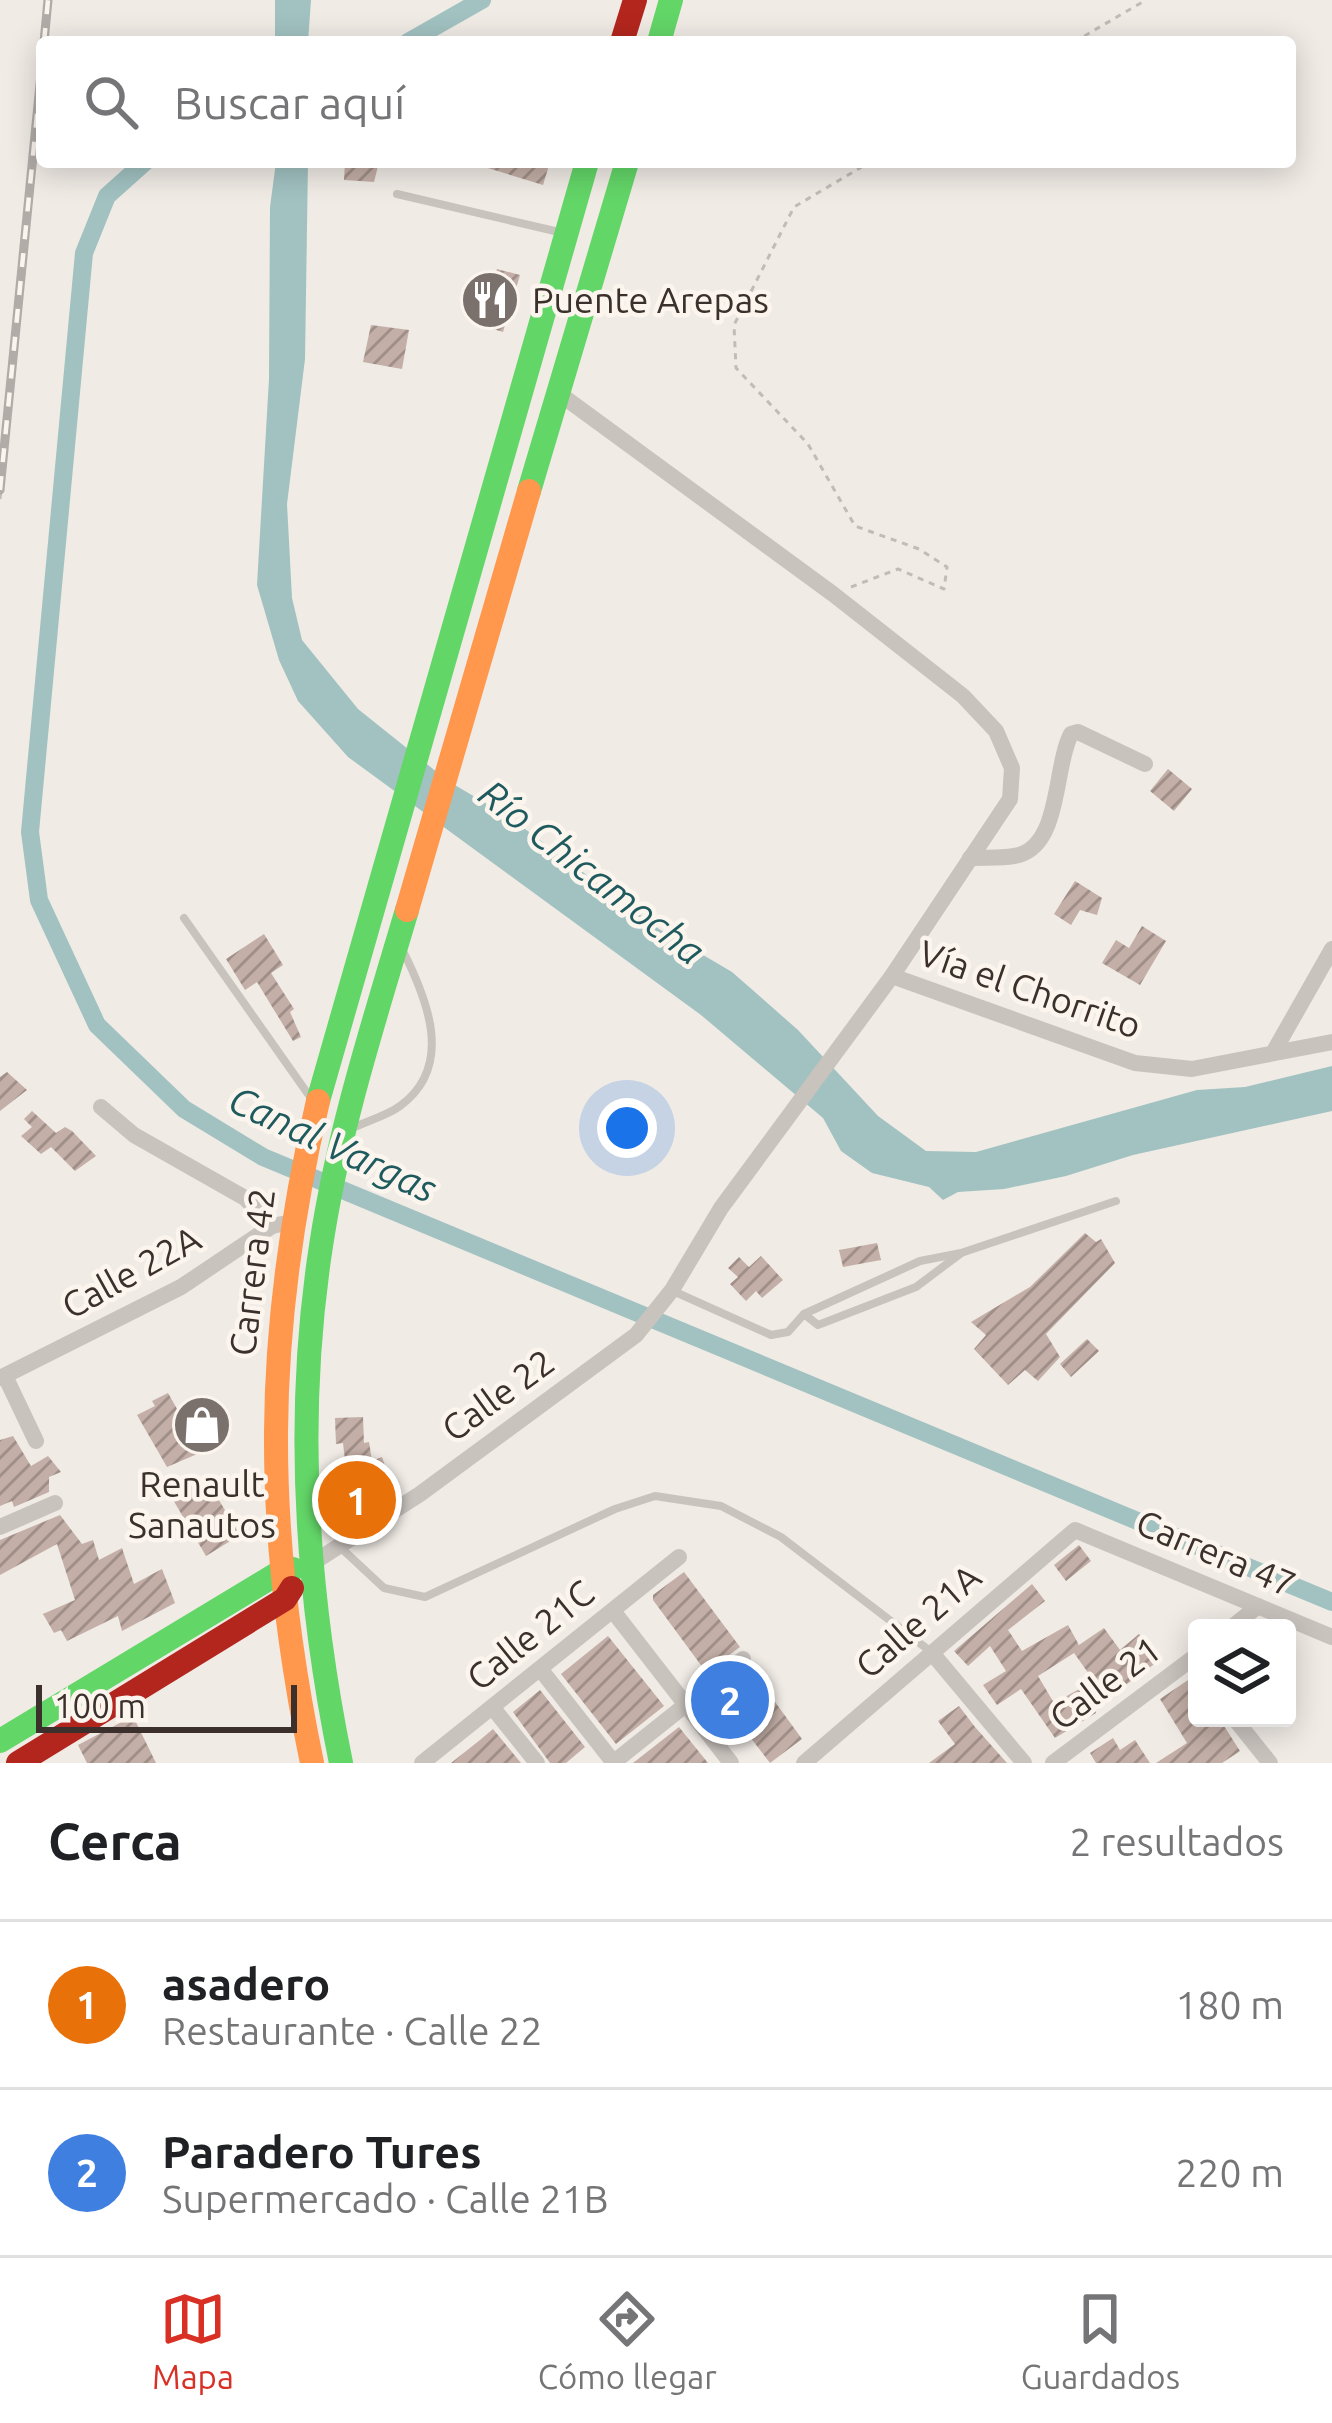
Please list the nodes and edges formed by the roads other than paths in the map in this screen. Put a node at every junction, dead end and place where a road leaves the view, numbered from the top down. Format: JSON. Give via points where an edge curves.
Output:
{"nodes":[{"id":1,"x":635,"y":0,"type":"edge"},
{"id":2,"x":671,"y":0,"type":"edge"},
{"id":3,"x":624,"y":36,"type":"edge"},
{"id":4,"x":661,"y":36,"type":"edge"},
{"id":5,"x":585,"y":168,"type":"edge"},
{"id":6,"x":625,"y":168,"type":"edge"},
{"id":7,"x":397,"y":194,"type":"dead end"},
{"id":8,"x":566,"y":234,"type":"junction"},
{"id":9,"x":557,"y":392,"type":"junction"},
{"id":10,"x":1145,"y":764,"type":"dead end"},
{"id":11,"x":970,"y":858,"type":"junction"},
{"id":12,"x":184,"y":918,"type":"dead end"},
{"id":13,"x":398,"y":941,"type":"junction"},
{"id":14,"x":1332,"y":949,"type":"edge"},
{"id":15,"x":892,"y":976,"type":"junction"},
{"id":16,"x":1332,"y":1042,"type":"edge"},
{"id":17,"x":1273,"y":1054,"type":"junction"},
{"id":18,"x":316,"y":1105,"type":"junction"},
{"id":19,"x":101,"y":1107,"type":"dead end"},
{"id":20,"x":345,"y":1132,"type":"junction"},
{"id":21,"x":1117,"y":1201,"type":"dead end"},
{"id":22,"x":286,"y":1216,"type":"junction"},
{"id":23,"x":961,"y":1253,"type":"junction"},
{"id":24,"x":672,"y":1290,"type":"junction"},
{"id":25,"x":659,"y":1306,"type":"joint"},
{"id":26,"x":804,"y":1314,"type":"junction"},
{"id":27,"x":3,"y":1377,"type":"edge"},
{"id":28,"x":36,"y":1441,"type":"dead end"},
{"id":29,"x":55,"y":1503,"type":"dead end"},
{"id":30,"x":0,"y":1527,"type":"edge"},
{"id":31,"x":1076,"y":1529,"type":"joint"},
{"id":32,"x":339,"y":1546,"type":"junction"},
{"id":33,"x":679,"y":1557,"type":"dead end"},
{"id":34,"x":308,"y":1567,"type":"junction"},
{"id":35,"x":280,"y":1572,"type":"junction"},
{"id":36,"x":285,"y":1599,"type":"junction"},
{"id":37,"x":1258,"y":1606,"type":"junction"},
{"id":38,"x":613,"y":1611,"type":"junction"},
{"id":39,"x":1242,"y":1619,"type":"edge"},
{"id":40,"x":1332,"y":1637,"type":"edge"},
{"id":41,"x":932,"y":1653,"type":"junction"},
{"id":42,"x":743,"y":1659,"type":"dead end"},
{"id":43,"x":1188,"y":1666,"type":"edge"},
{"id":44,"x":541,"y":1670,"type":"junction"},
{"id":45,"x":686,"y":1703,"type":"junction"},
{"id":46,"x":493,"y":1708,"type":"junction"},
{"id":47,"x":1241,"y":1727,"type":"edge"},
{"id":48,"x":0,"y":1741,"type":"edge"},
{"id":49,"x":18,"y":1763,"type":"edge"},
{"id":50,"x":312,"y":1763,"type":"edge"},
{"id":51,"x":341,"y":1763,"type":"edge"},
{"id":52,"x":423,"y":1763,"type":"edge"},
{"id":53,"x":537,"y":1763,"type":"edge"},
{"id":54,"x":614,"y":1763,"type":"edge"},
{"id":55,"x":731,"y":1763,"type":"edge"},
{"id":56,"x":804,"y":1763,"type":"edge"},
{"id":57,"x":1024,"y":1763,"type":"edge"},
{"id":58,"x":1053,"y":1763,"type":"edge"},
{"id":59,"x":1270,"y":1763,"type":"edge"}],
"edges":[{"from":1,"to":3,"type":"main road"},
{"from":2,"to":4,"type":"main road"},
{"from":5,"to":8,"type":"main road","name":"Carrera 42"},
{"from":6,"to":9,"type":"main road","name":"Carrera 42"},
{"from":7,"to":8,"type":"lane"},
{"from":8,"to":18,"type":"main road","name":"Carrera 42"},
{"from":9,"to":11,"type":"street","via":[[832,594],[963,696],[995,731],[1012,768],[1010,799]]},
{"from":9,"to":13,"type":"main road","name":"Carrera 42"},
{"from":10,"to":11,"type":"street","via":[[1071,734],[1039,844],[1021,855]]},
{"from":11,"to":15,"type":"street"},
{"from":12,"to":18,"type":"lane"},
{"from":13,"to":20,"type":"main road","name":"Carrera 42"},
{"from":13,"to":20,"type":"lane","via":[[428,1000],[434,1039],[423,1081],[400,1106]]},
{"from":14,"to":17,"type":"street"},
{"from":15,"to":17,"type":"street","name":"Vía el Chorrito","via":[[1135,1064],[1192,1069]]},
{"from":15,"to":24,"type":"street","name":"Vía el Chorrito","via":[[721,1208]]},
{"from":16,"to":17,"type":"street","name":"Vía el Chorrito"},
{"from":18,"to":22,"type":"main road","name":"Carrera 42"},
{"from":19,"to":22,"type":"street","via":[[134,1135]]},
{"from":20,"to":34,"type":"main road","name":"Carrera 42","via":[[307,1367]]},
{"from":21,"to":23,"type":"lane"},
{"from":22,"to":27,"type":"street","name":"Calle 22A","via":[[181,1287]]},
{"from":22,"to":35,"type":"main road","name":"Carrera 42","via":[[274,1372]]},
{"from":23,"to":26,"type":"lane","via":[[920,1261]]},
{"from":23,"to":26,"type":"lane","via":[[916,1287],[857,1310],[818,1324]]},
{"from":24,"to":25,"type":"street","name":"Vía el Chorrito"},
{"from":24,"to":26,"type":"lane","via":[[770,1335],[788,1332]]},
{"from":25,"to":32,"type":"street","name":"Calle 22","via":[[636,1335]]},
{"from":27,"to":28,"type":"street"},
{"from":29,"to":30,"type":"street"},
{"from":31,"to":37,"type":"street","name":"Carrera 47"},
{"from":31,"to":41,"type":"street","name":"Calle 21A"},
{"from":32,"to":34,"type":"street","name":"Calle 22"},
{"from":32,"to":41,"type":"lane","via":[[384,1588],[425,1597],[655,1496],[721,1506],[782,1537]]},
{"from":33,"to":38,"type":"street","name":"Calle 21C"},
{"from":34,"to":35,"type":"main road"},
{"from":34,"to":36,"type":"main road"},
{"from":34,"to":51,"type":"main road","name":"Carrera 42"},
{"from":35,"to":36,"type":"main road","name":"Carrera 42"},
{"from":35,"to":48,"type":"main road"},
{"from":36,"to":49,"type":"main road"},
{"from":36,"to":50,"type":"main road","name":"Carrera 42"},
{"from":37,"to":39,"type":"street"},
{"from":37,"to":40,"type":"street","name":"Carrera 47"},
{"from":38,"to":44,"type":"street","name":"Calle 21C"},
{"from":38,"to":45,"type":"street"},
{"from":41,"to":56,"type":"street","name":"Calle 21A"},
{"from":41,"to":57,"type":"street"},
{"from":42,"to":45,"type":"street"},
{"from":43,"to":58,"type":"street","name":"Calle 21"},
{"from":44,"to":46,"type":"street","name":"Calle 21C"},
{"from":44,"to":54,"type":"street"},
{"from":45,"to":54,"type":"street"},
{"from":45,"to":55,"type":"street"},
{"from":46,"to":52,"type":"street","name":"Calle 21C"},
{"from":46,"to":53,"type":"street"},
{"from":47,"to":59,"type":"street"}]}
